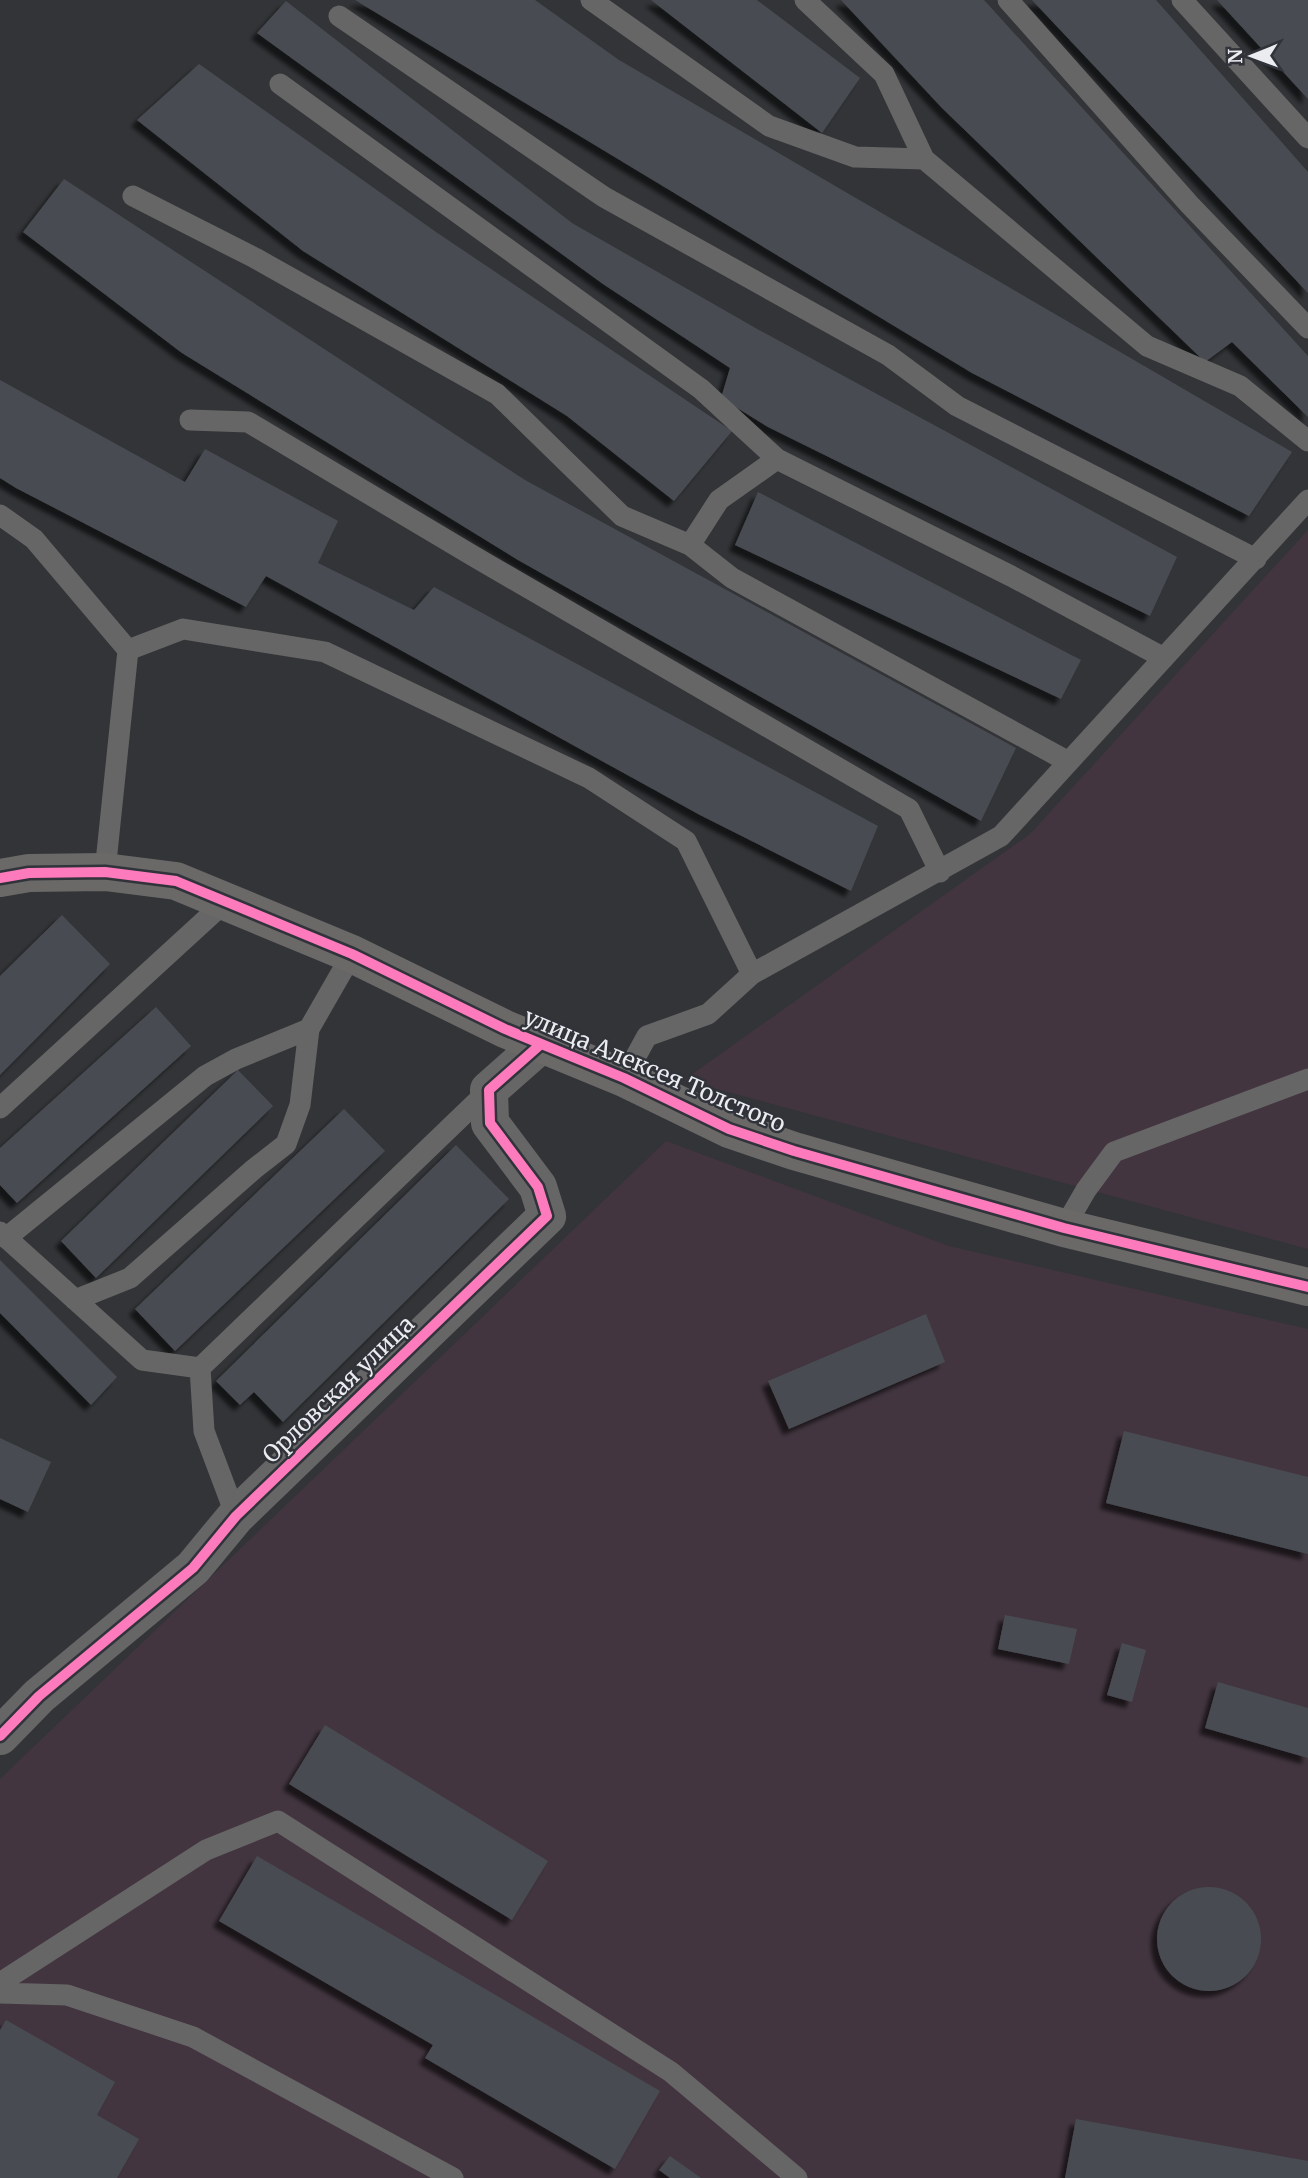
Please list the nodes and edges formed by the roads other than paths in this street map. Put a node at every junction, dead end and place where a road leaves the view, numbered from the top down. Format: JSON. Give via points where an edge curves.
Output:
{"nodes":[{"id":1,"x":591,"y":0,"type":"edge"},
{"id":2,"x":804,"y":0,"type":"edge"},
{"id":3,"x":1009,"y":0,"type":"edge"},
{"id":4,"x":1182,"y":0,"type":"edge"},
{"id":5,"x":339,"y":16,"type":"dead end"},
{"id":6,"x":279,"y":84,"type":"dead end"},
{"id":7,"x":1308,"y":138,"type":"edge"},
{"id":8,"x":924,"y":159,"type":"junction"},
{"id":9,"x":133,"y":196,"type":"dead end"},
{"id":10,"x":1308,"y":328,"type":"edge"},
{"id":11,"x":190,"y":419,"type":"dead end"},
{"id":12,"x":1308,"y":441,"type":"edge"},
{"id":13,"x":777,"y":459,"type":"junction"},
{"id":14,"x":1308,"y":500,"type":"edge"},
{"id":15,"x":0,"y":515,"type":"edge"},
{"id":16,"x":690,"y":545,"type":"junction"},
{"id":17,"x":1256,"y":559,"type":"junction"},
{"id":18,"x":128,"y":650,"type":"junction"},
{"id":19,"x":1164,"y":658,"type":"junction"},
{"id":20,"x":1067,"y":761,"type":"junction"},
{"id":21,"x":105,"y":872,"type":"junction"},
{"id":22,"x":940,"y":872,"type":"junction"},
{"id":23,"x":0,"y":878,"type":"edge"},
{"id":24,"x":225,"y":902,"type":"junction"},
{"id":25,"x":352,"y":954,"type":"junction"},
{"id":26,"x":752,"y":974,"type":"junction"},
{"id":27,"x":309,"y":1029,"type":"junction"},
{"id":28,"x":541,"y":1044,"type":"junction"},
{"id":29,"x":624,"y":1078,"type":"junction"},
{"id":30,"x":1308,"y":1079,"type":"edge"},
{"id":31,"x":489,"y":1090,"type":"junction"},
{"id":32,"x":0,"y":1108,"type":"edge"},
{"id":33,"x":1064,"y":1228,"type":"junction"},
{"id":34,"x":3,"y":1235,"type":"edge"},
{"id":35,"x":1308,"y":1287,"type":"edge"},
{"id":36,"x":75,"y":1300,"type":"junction"},
{"id":37,"x":200,"y":1368,"type":"junction"},
{"id":38,"x":236,"y":1516,"type":"junction"},
{"id":39,"x":0,"y":1736,"type":"edge"},
{"id":40,"x":0,"y":1983,"type":"edge"},
{"id":41,"x":0,"y":1993,"type":"edge"},
{"id":42,"x":453,"y":2178,"type":"edge"},
{"id":43,"x":797,"y":2178,"type":"edge"}],
"edges":[{"from":1,"to":8,"type":"lane","via":[[769,126],[855,157]]},
{"from":2,"to":8,"type":"lane","via":[[884,74]]},
{"from":3,"to":10,"type":"lane","via":[[1189,204]]},
{"from":4,"to":7,"type":"lane"},
{"from":5,"to":17,"type":"lane","via":[[604,197],[887,355],[957,406]]},
{"from":6,"to":13,"type":"lane","via":[[701,389]]},
{"from":8,"to":12,"type":"lane","via":[[1147,346],[1240,386]]},
{"from":9,"to":16,"type":"lane","via":[[255,258],[497,394],[622,516]]},
{"from":11,"to":22,"type":"lane","via":[[248,422],[909,809]]},
{"from":13,"to":16,"type":"lane","via":[[719,500]]},
{"from":13,"to":19,"type":"lane"},
{"from":14,"to":17,"type":"lane"},
{"from":15,"to":18,"type":"lane","via":[[34,539]]},
{"from":16,"to":20,"type":"lane","via":[[732,578]]},
{"from":17,"to":19,"type":"lane"},
{"from":18,"to":21,"type":"lane"},
{"from":18,"to":26,"type":"lane","via":[[183,629],[325,652],[589,778],[686,841]]},
{"from":19,"to":20,"type":"lane"},
{"from":20,"to":22,"type":"lane","via":[[1001,836]]},
{"from":21,"to":23,"type":"street","name":"улица Алексея Толстого"},
{"from":21,"to":24,"type":"street","name":"улица Алексея Толстого","via":[[176,881]]},
{"from":22,"to":26,"type":"lane"},
{"from":24,"to":25,"type":"street","name":"улица Алексея Толстого"},
{"from":24,"to":32,"type":"lane"},
{"from":25,"to":27,"type":"lane"},
{"from":25,"to":28,"type":"street","name":"улица Алексея Толстого"},
{"from":26,"to":29,"type":"lane","via":[[708,1014],[647,1036]]},
{"from":27,"to":34,"type":"lane","via":[[205,1076]]},
{"from":27,"to":36,"type":"lane","via":[[300,1105],[286,1144],[130,1278]]},
{"from":28,"to":29,"type":"street","name":"улица Алексея Толстого"},
{"from":28,"to":31,"type":"street"},
{"from":29,"to":33,"type":"street","name":"улица Алексея Толстого","via":[[729,1129]]},
{"from":30,"to":33,"type":"lane","via":[[1114,1152]]},
{"from":31,"to":37,"type":"lane"},
{"from":31,"to":38,"type":"street","name":"Орловская улица","via":[[490,1123],[538,1187],[547,1216]]},
{"from":33,"to":35,"type":"street","name":"улица Алексея Толстого"},
{"from":34,"to":36,"type":"lane"},
{"from":36,"to":37,"type":"lane","via":[[142,1360]]},
{"from":37,"to":38,"type":"lane","via":[[204,1431]]},
{"from":38,"to":39,"type":"street","name":"Орловская улица","via":[[193,1568],[40,1696]]},
{"from":40,"to":43,"type":"lane","via":[[206,1850],[278,1821],[671,2072]]},
{"from":41,"to":42,"type":"lane","via":[[67,1995],[193,2037]]}]}
